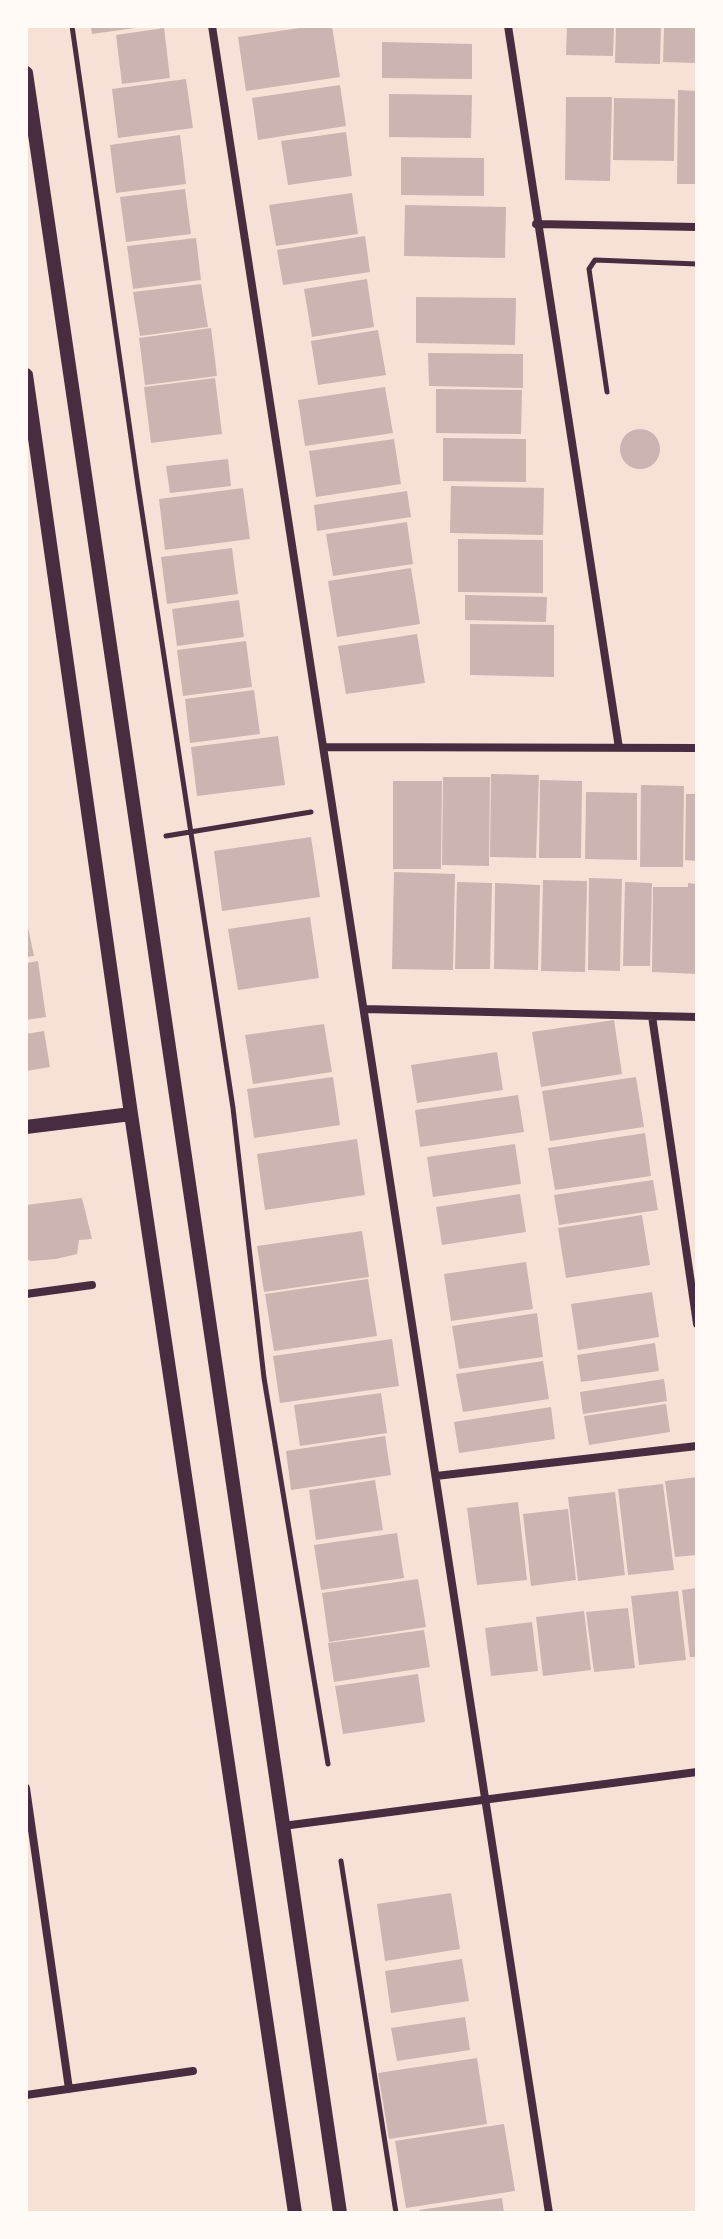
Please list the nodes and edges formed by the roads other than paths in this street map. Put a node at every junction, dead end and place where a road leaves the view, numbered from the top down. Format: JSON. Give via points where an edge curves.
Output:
{"nodes":[{"id":1,"x":212,"y":26,"type":"edge"},
{"id":2,"x":508,"y":26,"type":"edge"},
{"id":3,"x":26,"y":73,"type":"edge"},
{"id":4,"x":536,"y":224,"type":"junction"},
{"id":5,"x":697,"y":227,"type":"edge"},
{"id":6,"x":26,"y":375,"type":"edge"},
{"id":7,"x":324,"y":747,"type":"junction"},
{"id":8,"x":619,"y":748,"type":"junction"},
{"id":9,"x":697,"y":748,"type":"edge"},
{"id":10,"x":364,"y":1009,"type":"junction"},
{"id":11,"x":652,"y":1016,"type":"junction"},
{"id":12,"x":697,"y":1017,"type":"edge"},
{"id":13,"x":131,"y":1114,"type":"junction"},
{"id":14,"x":26,"y":1127,"type":"edge"},
{"id":15,"x":92,"y":1285,"type":"dead end"},
{"id":16,"x":26,"y":1294,"type":"edge"},
{"id":17,"x":697,"y":1324,"type":"edge"},
{"id":18,"x":697,"y":1446,"type":"edge"},
{"id":19,"x":436,"y":1476,"type":"junction"},
{"id":20,"x":697,"y":1772,"type":"edge"},
{"id":21,"x":26,"y":1788,"type":"edge"},
{"id":22,"x":485,"y":1800,"type":"junction"},
{"id":23,"x":282,"y":1826,"type":"junction"},
{"id":24,"x":193,"y":2071,"type":"dead end"},
{"id":25,"x":69,"y":2089,"type":"junction"},
{"id":26,"x":26,"y":2095,"type":"edge"},
{"id":27,"x":295,"y":2213,"type":"edge"},
{"id":28,"x":340,"y":2213,"type":"edge"},
{"id":29,"x":549,"y":2213,"type":"edge"}],
"edges":[{"from":1,"to":7,"type":"street"},
{"from":2,"to":4,"type":"street"},
{"from":3,"to":23,"type":"street"},
{"from":4,"to":5,"type":"street"},
{"from":4,"to":8,"type":"street"},
{"from":6,"to":13,"type":"street"},
{"from":7,"to":8,"type":"street"},
{"from":7,"to":10,"type":"street"},
{"from":8,"to":9,"type":"street"},
{"from":10,"to":11,"type":"street"},
{"from":10,"to":19,"type":"street"},
{"from":11,"to":12,"type":"street"},
{"from":11,"to":17,"type":"street"},
{"from":13,"to":14,"type":"street"},
{"from":13,"to":27,"type":"street"},
{"from":15,"to":16,"type":"street"},
{"from":18,"to":19,"type":"street"},
{"from":19,"to":22,"type":"street"},
{"from":20,"to":22,"type":"street"},
{"from":21,"to":25,"type":"street"},
{"from":22,"to":23,"type":"street"},
{"from":22,"to":29,"type":"street"},
{"from":23,"to":28,"type":"street"},
{"from":24,"to":25,"type":"street"},
{"from":25,"to":26,"type":"street"}]}
